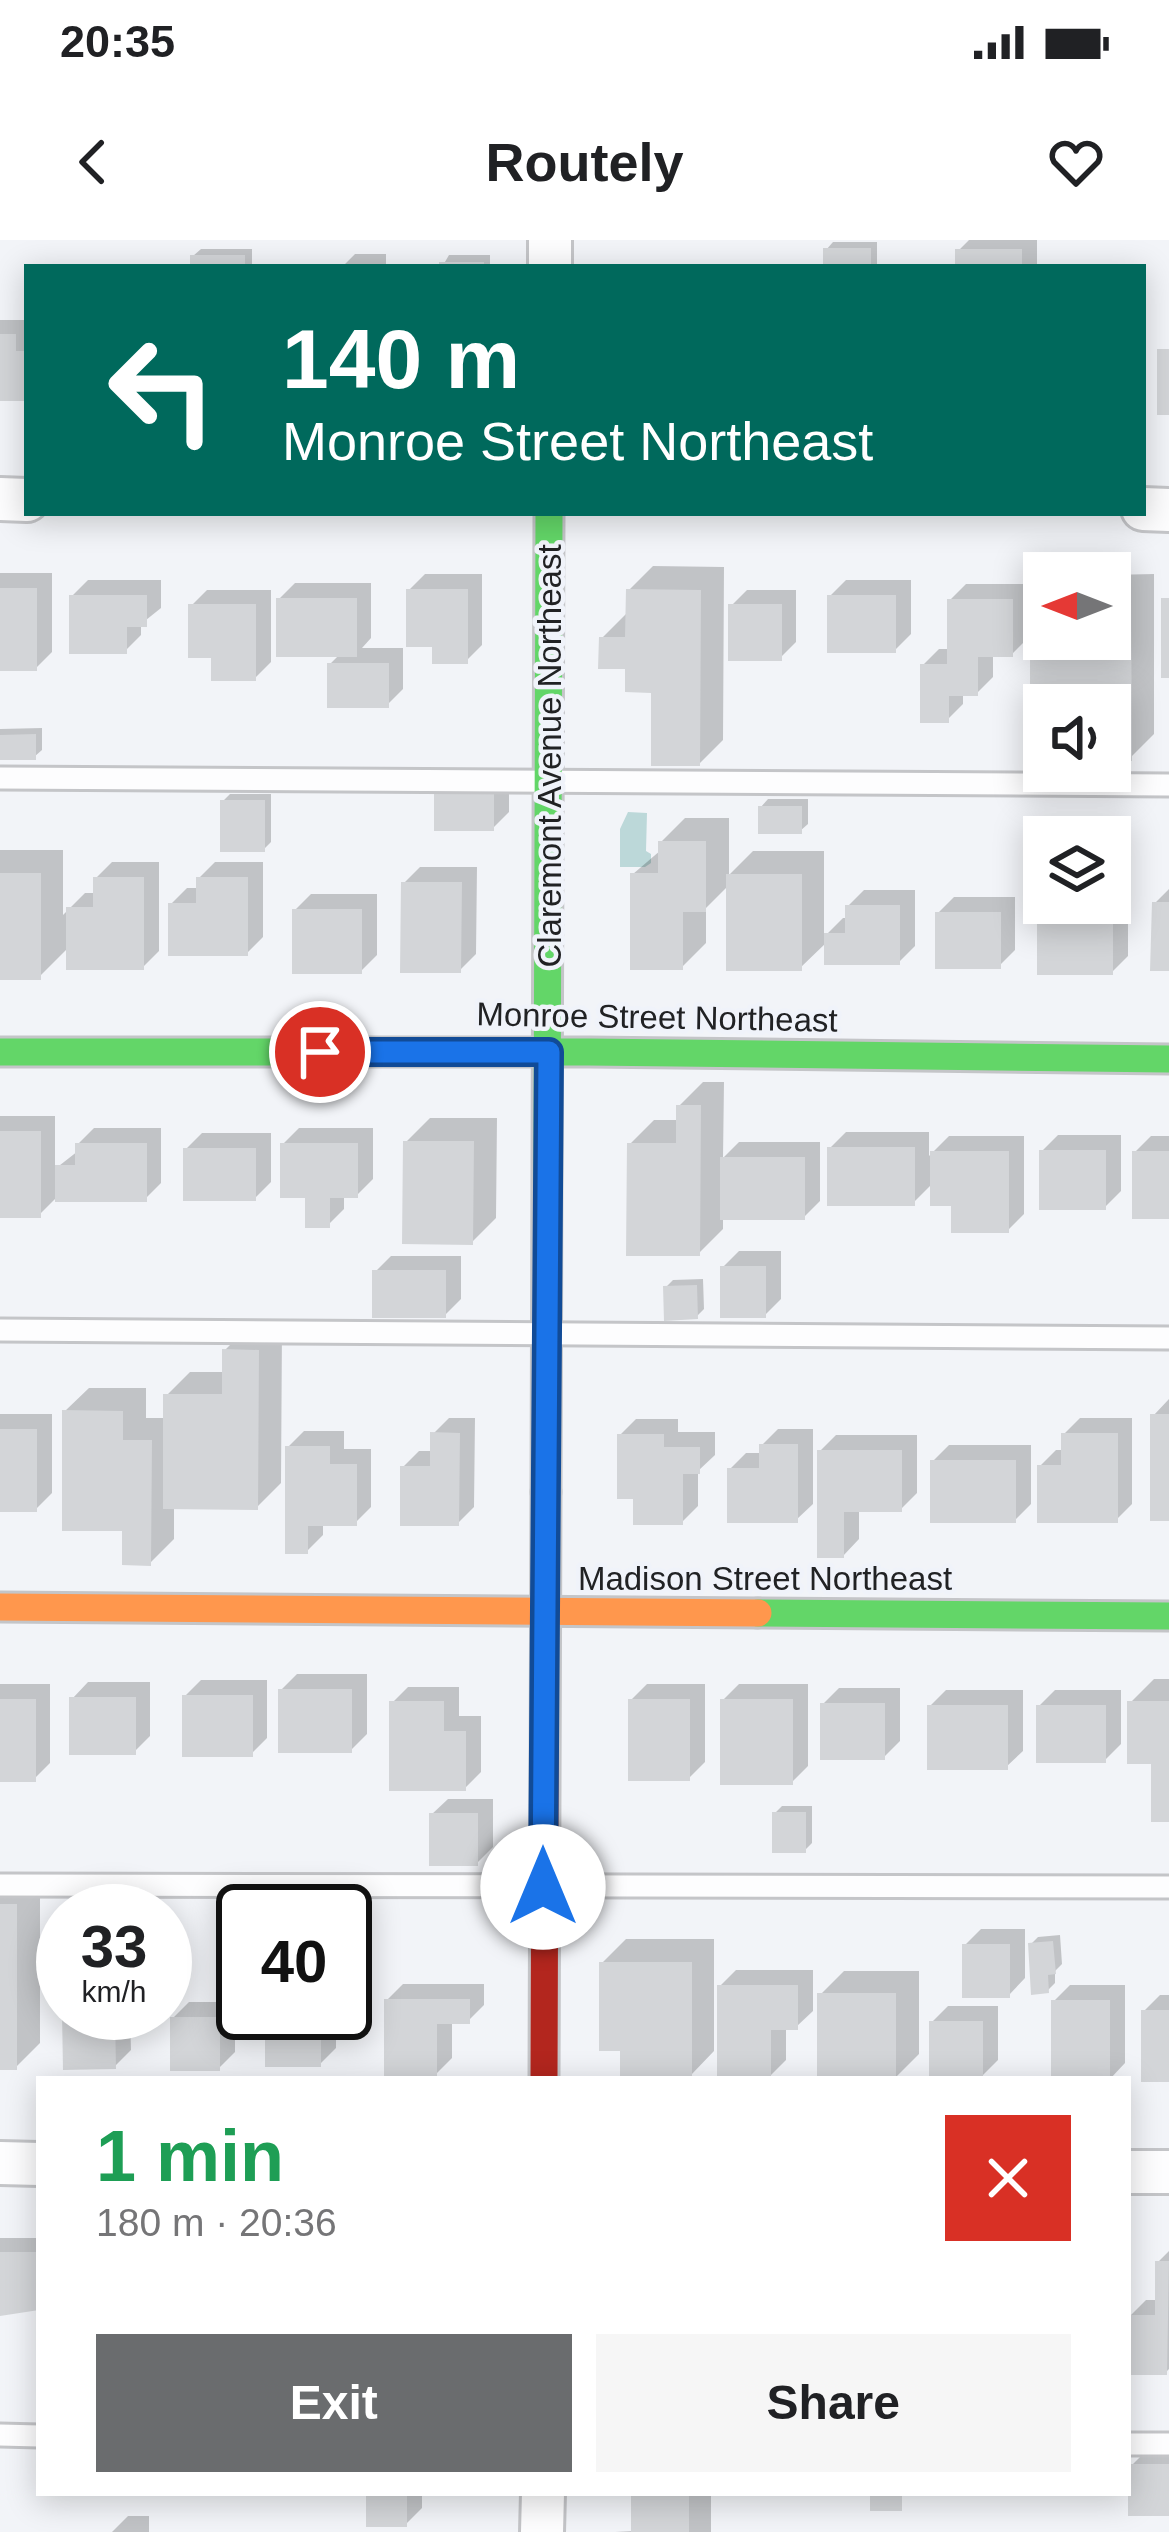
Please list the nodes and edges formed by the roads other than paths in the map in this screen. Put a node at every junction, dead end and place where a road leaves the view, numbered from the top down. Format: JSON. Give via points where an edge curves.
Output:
{"nodes":[{"id":1,"x":549,"y":516,"type":"edge"},
{"id":2,"x":0,"y":778,"type":"edge"},
{"id":3,"x":549,"y":783,"type":"junction"},
{"id":4,"x":1169,"y":784,"type":"edge"},
{"id":5,"x":0,"y":1052,"type":"edge"},
{"id":6,"x":549,"y":1052,"type":"junction"},
{"id":7,"x":1169,"y":1059,"type":"edge"},
{"id":8,"x":0,"y":1330,"type":"edge"},
{"id":9,"x":545,"y":1335,"type":"junction"},
{"id":10,"x":1169,"y":1338,"type":"edge"},
{"id":11,"x":0,"y":1607,"type":"edge"},
{"id":12,"x":543,"y":1613,"type":"junction"},
{"id":13,"x":1169,"y":1616,"type":"edge"},
{"id":14,"x":0,"y":1885,"type":"edge"},
{"id":15,"x":543,"y":1887,"type":"junction"},
{"id":16,"x":1169,"y":1887,"type":"edge"},
{"id":17,"x":544,"y":2076,"type":"edge"},
{"id":18,"x":0,"y":2163,"type":"edge"},
{"id":19,"x":36,"y":2164,"type":"edge"},
{"id":20,"x":1131,"y":2172,"type":"edge"},
{"id":21,"x":1169,"y":2173,"type":"edge"},
{"id":22,"x":0,"y":2435,"type":"edge"},
{"id":23,"x":36,"y":2435,"type":"edge"},
{"id":24,"x":1131,"y":2444,"type":"edge"},
{"id":25,"x":1169,"y":2444,"type":"edge"},
{"id":26,"x":542,"y":2496,"type":"edge"},
{"id":27,"x":542,"y":2532,"type":"edge"}],
"edges":[{"from":1,"to":3,"type":"street","name":"Claremont Avenue Northeast"},
{"from":2,"to":3,"type":"lane"},
{"from":3,"to":4,"type":"lane"},
{"from":3,"to":6,"type":"street","name":"Claremont Avenue Northeast"},
{"from":5,"to":6,"type":"street","name":"Monroe Street Northeast"},
{"from":6,"to":7,"type":"street","name":"Monroe Street Northeast"},
{"from":6,"to":9,"type":"street","name":"Claremont Avenue Northeast"},
{"from":8,"to":9,"type":"lane"},
{"from":9,"to":10,"type":"lane"},
{"from":9,"to":12,"type":"street","name":"Claremont Avenue Northeast"},
{"from":11,"to":12,"type":"street","name":"Madison Street Northeast"},
{"from":12,"to":13,"type":"street","name":"Madison Street Northeast"},
{"from":12,"to":15,"type":"street","name":"Claremont Avenue Northeast"},
{"from":14,"to":15,"type":"lane"},
{"from":15,"to":16,"type":"lane"},
{"from":15,"to":17,"type":"street","name":"Claremont Avenue Northeast"},
{"from":18,"to":19,"type":"street"},
{"from":20,"to":21,"type":"street"},
{"from":22,"to":23,"type":"lane"},
{"from":24,"to":25,"type":"lane"},
{"from":26,"to":27,"type":"street"}]}
